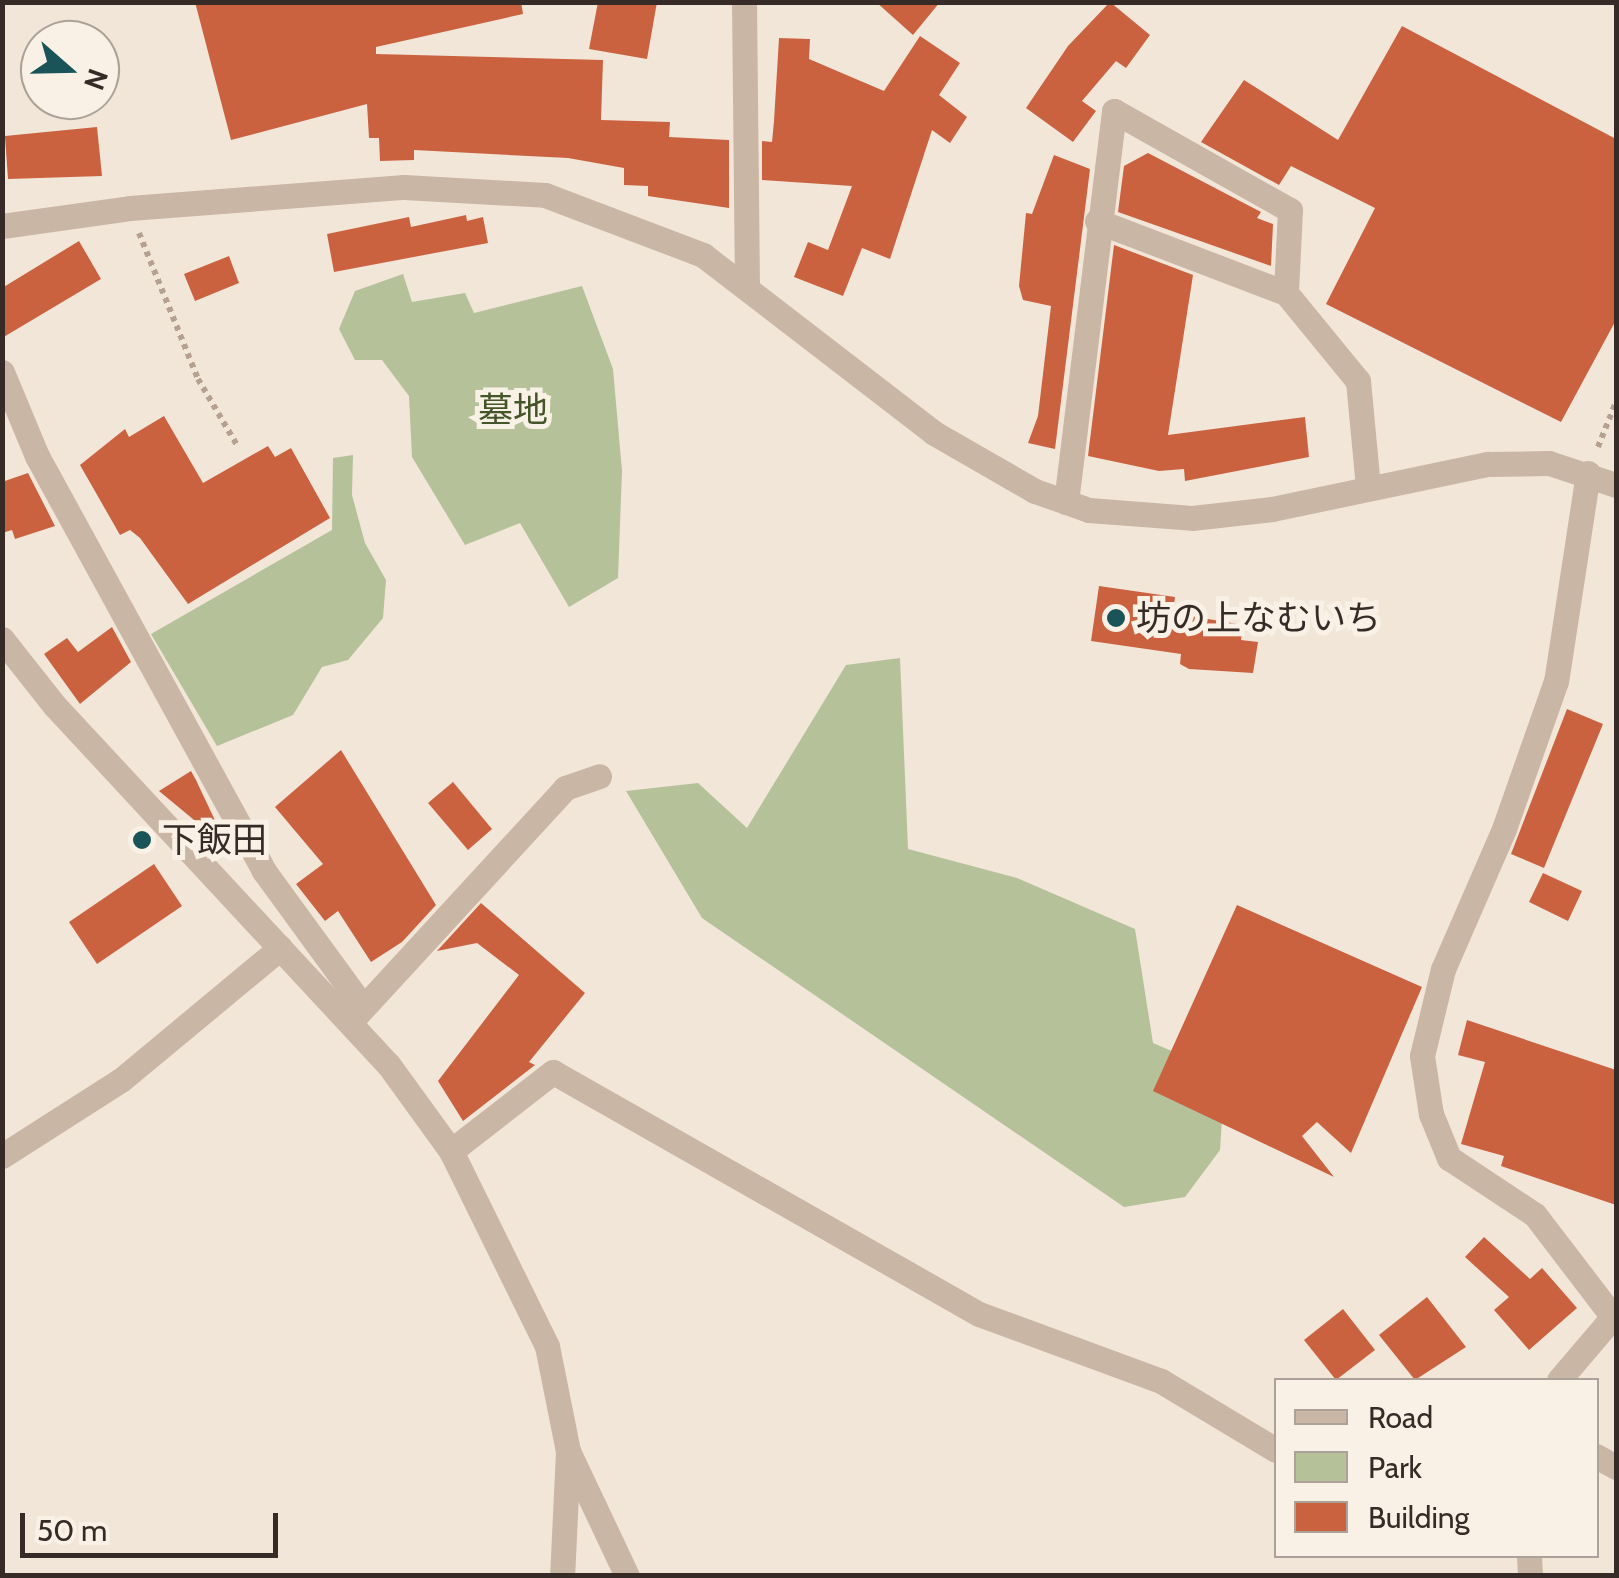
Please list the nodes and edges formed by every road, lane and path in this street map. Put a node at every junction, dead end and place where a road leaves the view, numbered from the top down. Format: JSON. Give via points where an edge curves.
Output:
{"nodes":[{"id":1,"x":744,"y":2,"type":"edge"},
{"id":2,"x":130,"y":208,"type":"junction"},
{"id":3,"x":1097,"y":221,"type":"junction"},
{"id":4,"x":2,"y":226,"type":"edge"},
{"id":5,"x":747,"y":285,"type":"junction"},
{"id":6,"x":1286,"y":292,"type":"junction"},
{"id":7,"x":2,"y":372,"type":"edge"},
{"id":8,"x":1616,"y":402,"type":"edge"},
{"id":9,"x":238,"y":447,"type":"dead end"},
{"id":10,"x":1588,"y":473,"type":"junction"},
{"id":11,"x":1616,"y":484,"type":"edge"},
{"id":12,"x":1368,"y":486,"type":"junction"},
{"id":13,"x":1066,"y":502,"type":"junction"},
{"id":14,"x":2,"y":639,"type":"edge"},
{"id":15,"x":599,"y":776,"type":"dead end"},
{"id":16,"x":280,"y":948,"type":"junction"},
{"id":17,"x":356,"y":1015,"type":"junction"},
{"id":18,"x":451,"y":1151,"type":"junction"},
{"id":19,"x":2,"y":1156,"type":"edge"},
{"id":20,"x":1615,"y":1315,"type":"edge"},
{"id":21,"x":1561,"y":1378,"type":"edge"},
{"id":22,"x":1274,"y":1449,"type":"edge"},
{"id":23,"x":568,"y":1451,"type":"junction"},
{"id":24,"x":562,"y":1576,"type":"edge"},
{"id":25,"x":627,"y":1576,"type":"edge"}],
"edges":[{"from":1,"to":5,"type":"street"},
{"from":2,"to":4,"type":"street"},
{"from":2,"to":5,"type":"street","via":[[449,186],[544,194],[662,234]]},
{"from":2,"to":9,"type":"path","via":[[198,380]]},
{"from":3,"to":6,"type":"street"},
{"from":3,"to":6,"type":"street","via":[[1114,111],[1290,210]]},
{"from":3,"to":13,"type":"street"},
{"from":5,"to":13,"type":"street","via":[[934,433],[1034,491]]},
{"from":6,"to":12,"type":"street","via":[[1358,381]]},
{"from":7,"to":17,"type":"street","via":[[37,456],[264,871]]},
{"from":8,"to":10,"type":"path"},
{"from":10,"to":11,"type":"street"},
{"from":10,"to":12,"type":"street","via":[[1549,464],[1488,464]]},
{"from":10,"to":20,"type":"street","via":[[1556,681],[1504,830],[1443,970],[1422,1056],[1431,1114],[1449,1158],[1536,1215]]},
{"from":12,"to":13,"type":"street","via":[[1272,509],[1192,518],[1127,516]]},
{"from":14,"to":16,"type":"street","via":[[55,706]]},
{"from":15,"to":17,"type":"street","via":[[565,788]]},
{"from":16,"to":17,"type":"street"},
{"from":16,"to":19,"type":"street","via":[[121,1080]]},
{"from":17,"to":18,"type":"street"},
{"from":18,"to":22,"type":"street","via":[[553,1072],[980,1314],[1161,1381]]},
{"from":18,"to":23,"type":"street","via":[[548,1346]]},
{"from":20,"to":21,"type":"street"},
{"from":23,"to":24,"type":"street"},
{"from":23,"to":25,"type":"street"}]}
